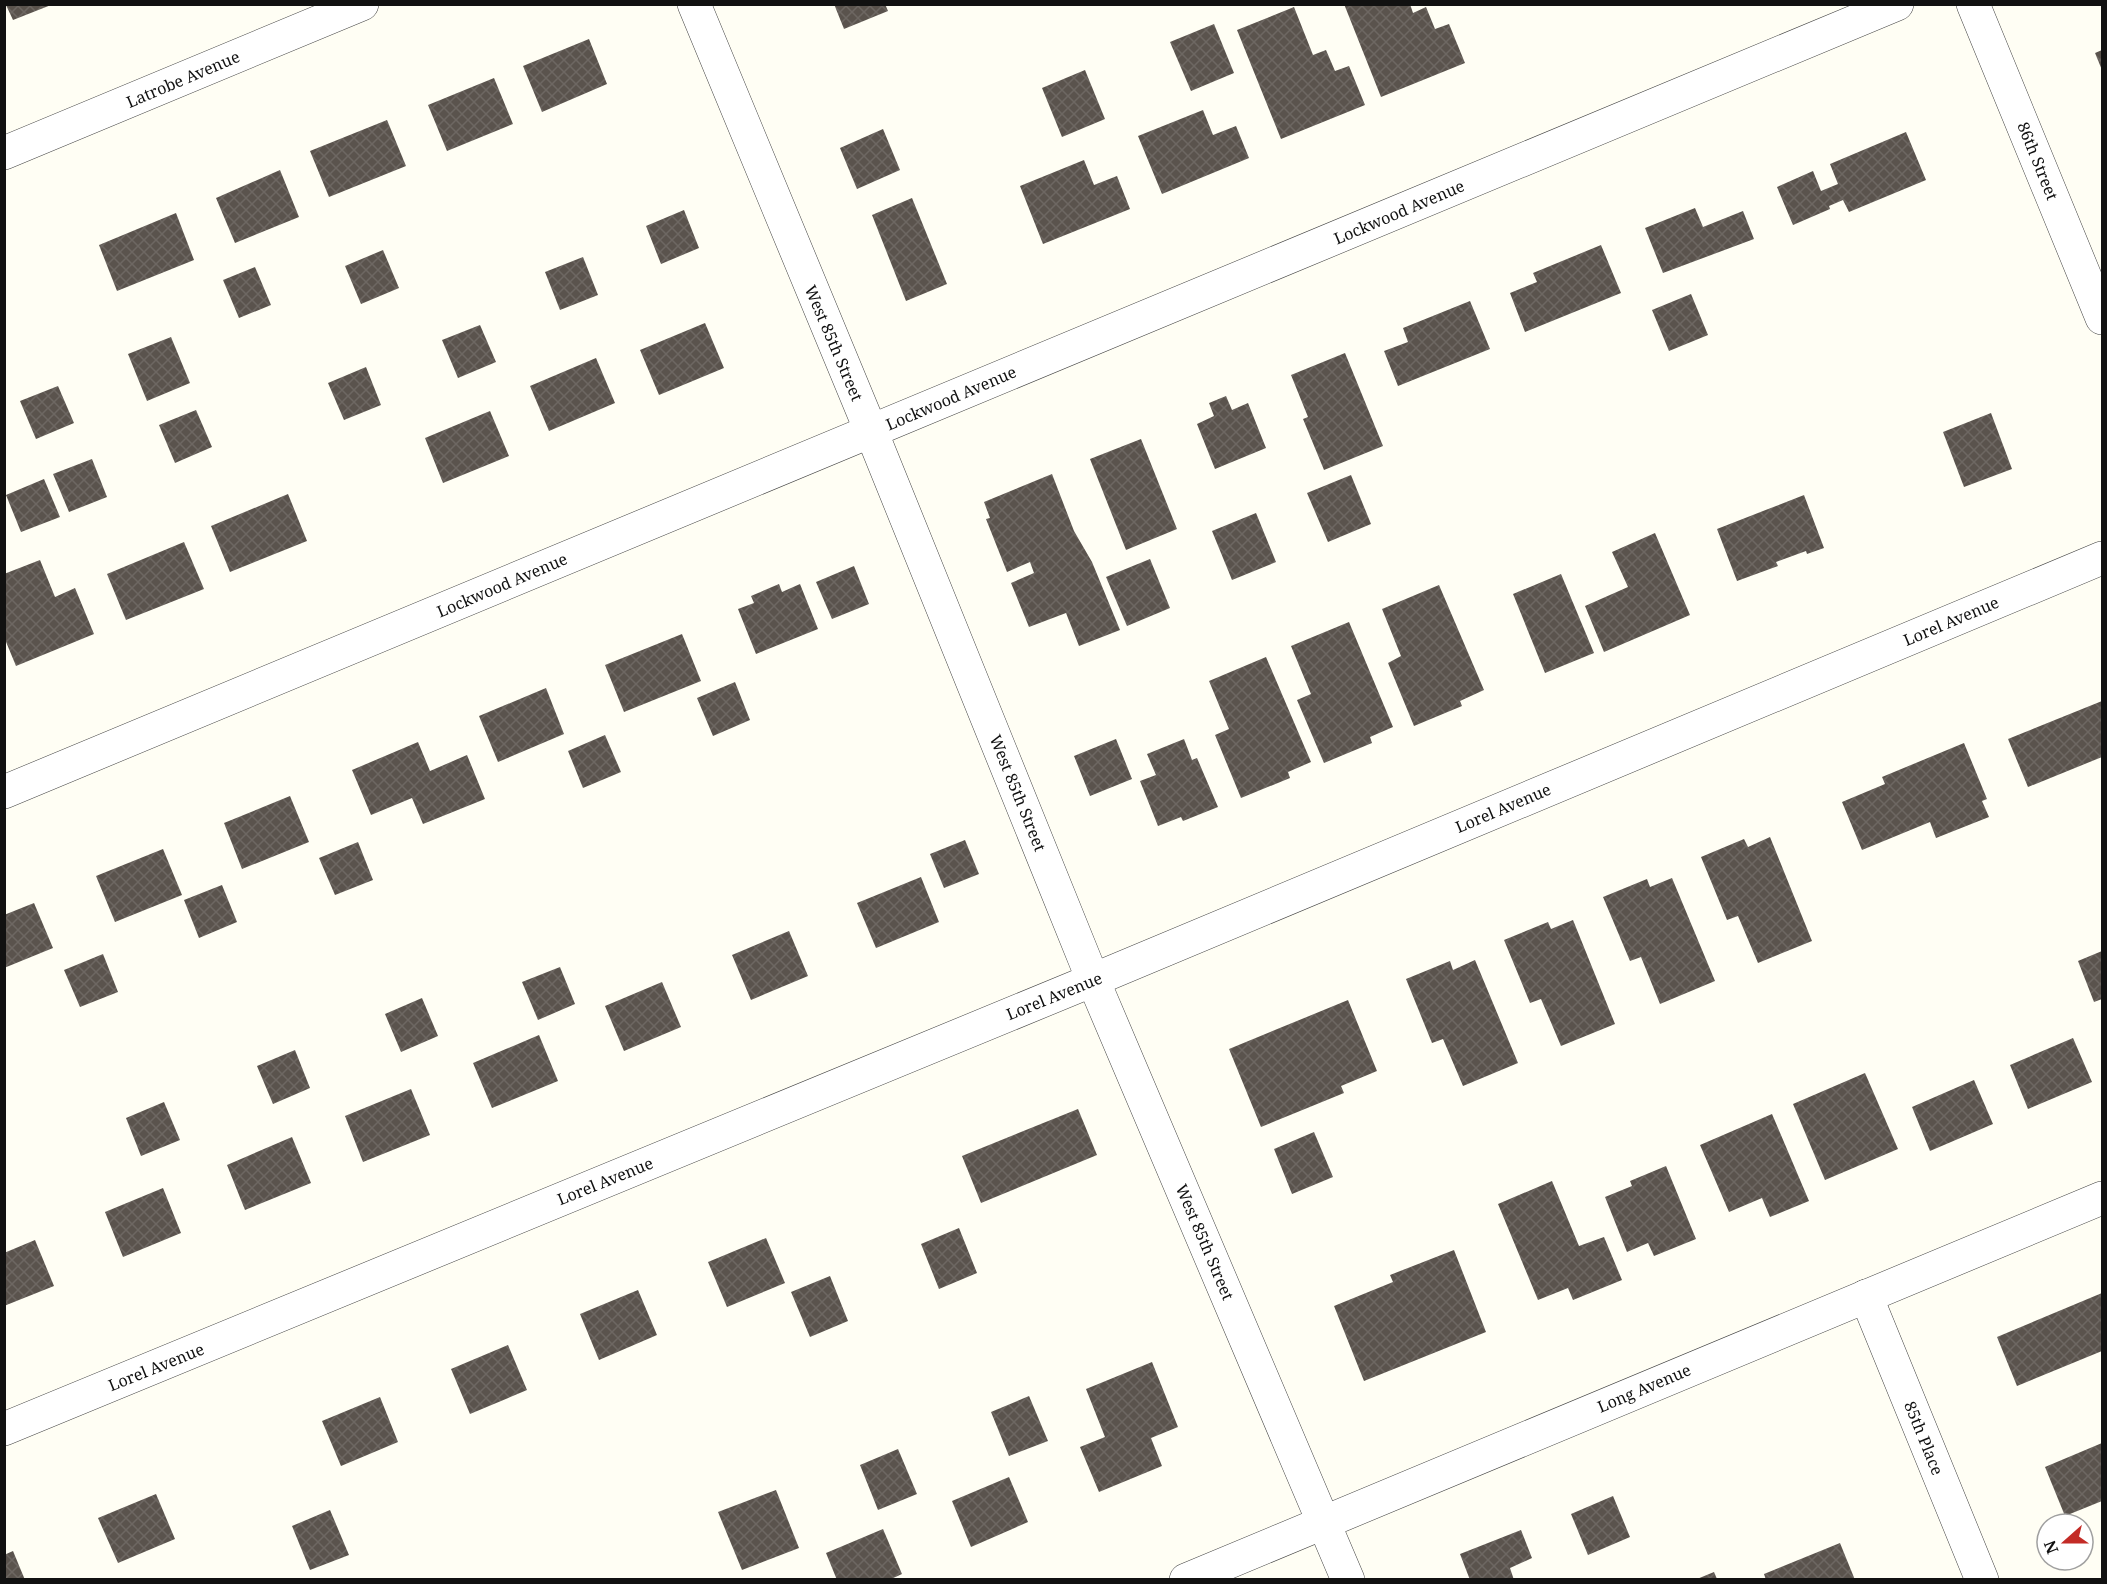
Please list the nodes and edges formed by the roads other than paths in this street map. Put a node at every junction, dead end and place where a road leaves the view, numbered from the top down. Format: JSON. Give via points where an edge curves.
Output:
{"nodes":[{"id":1,"x":362,"y":4,"type":"edge"},
{"id":2,"x":694,"y":4,"type":"edge"},
{"id":3,"x":1897,"y":4,"type":"edge"},
{"id":4,"x":1973,"y":4,"type":"edge"},
{"id":5,"x":4,"y":153,"type":"edge"},
{"id":6,"x":2103,"y":318,"type":"edge"},
{"id":7,"x":871,"y":431,"type":"junction"},
{"id":8,"x":2103,"y":558,"type":"edge"},
{"id":9,"x":4,"y":792,"type":"edge"},
{"id":10,"x":1093,"y":980,"type":"junction"},
{"id":11,"x":2103,"y":1198,"type":"edge"},
{"id":12,"x":1866,"y":1296,"type":"junction"},
{"id":13,"x":4,"y":1429,"type":"edge"},
{"id":14,"x":1325,"y":1520,"type":"junction"},
{"id":15,"x":1186,"y":1580,"type":"edge"},
{"id":16,"x":1348,"y":1580,"type":"edge"},
{"id":17,"x":1982,"y":1580,"type":"edge"}],
"edges":[{"from":1,"to":5,"type":"street","name":"Latrobe Avenue"},
{"from":2,"to":7,"type":"street","name":"West 85th Street"},
{"from":3,"to":7,"type":"street","name":"Lockwood Avenue"},
{"from":4,"to":6,"type":"street","name":"86th Street"},
{"from":7,"to":9,"type":"street","name":"Lockwood Avenue"},
{"from":7,"to":10,"type":"street","name":"West 85th Street"},
{"from":8,"to":10,"type":"street","name":"Lorel Avenue"},
{"from":10,"to":13,"type":"street","name":"Lorel Avenue"},
{"from":10,"to":14,"type":"street","name":"West 85th Street"},
{"from":11,"to":12,"type":"street","name":"Long Avenue"},
{"from":12,"to":14,"type":"street","name":"Long Avenue"},
{"from":12,"to":17,"type":"street","name":"85th Place"},
{"from":14,"to":15,"type":"street","name":"Long Avenue"},
{"from":14,"to":16,"type":"street","name":"West 85th Street"}]}
